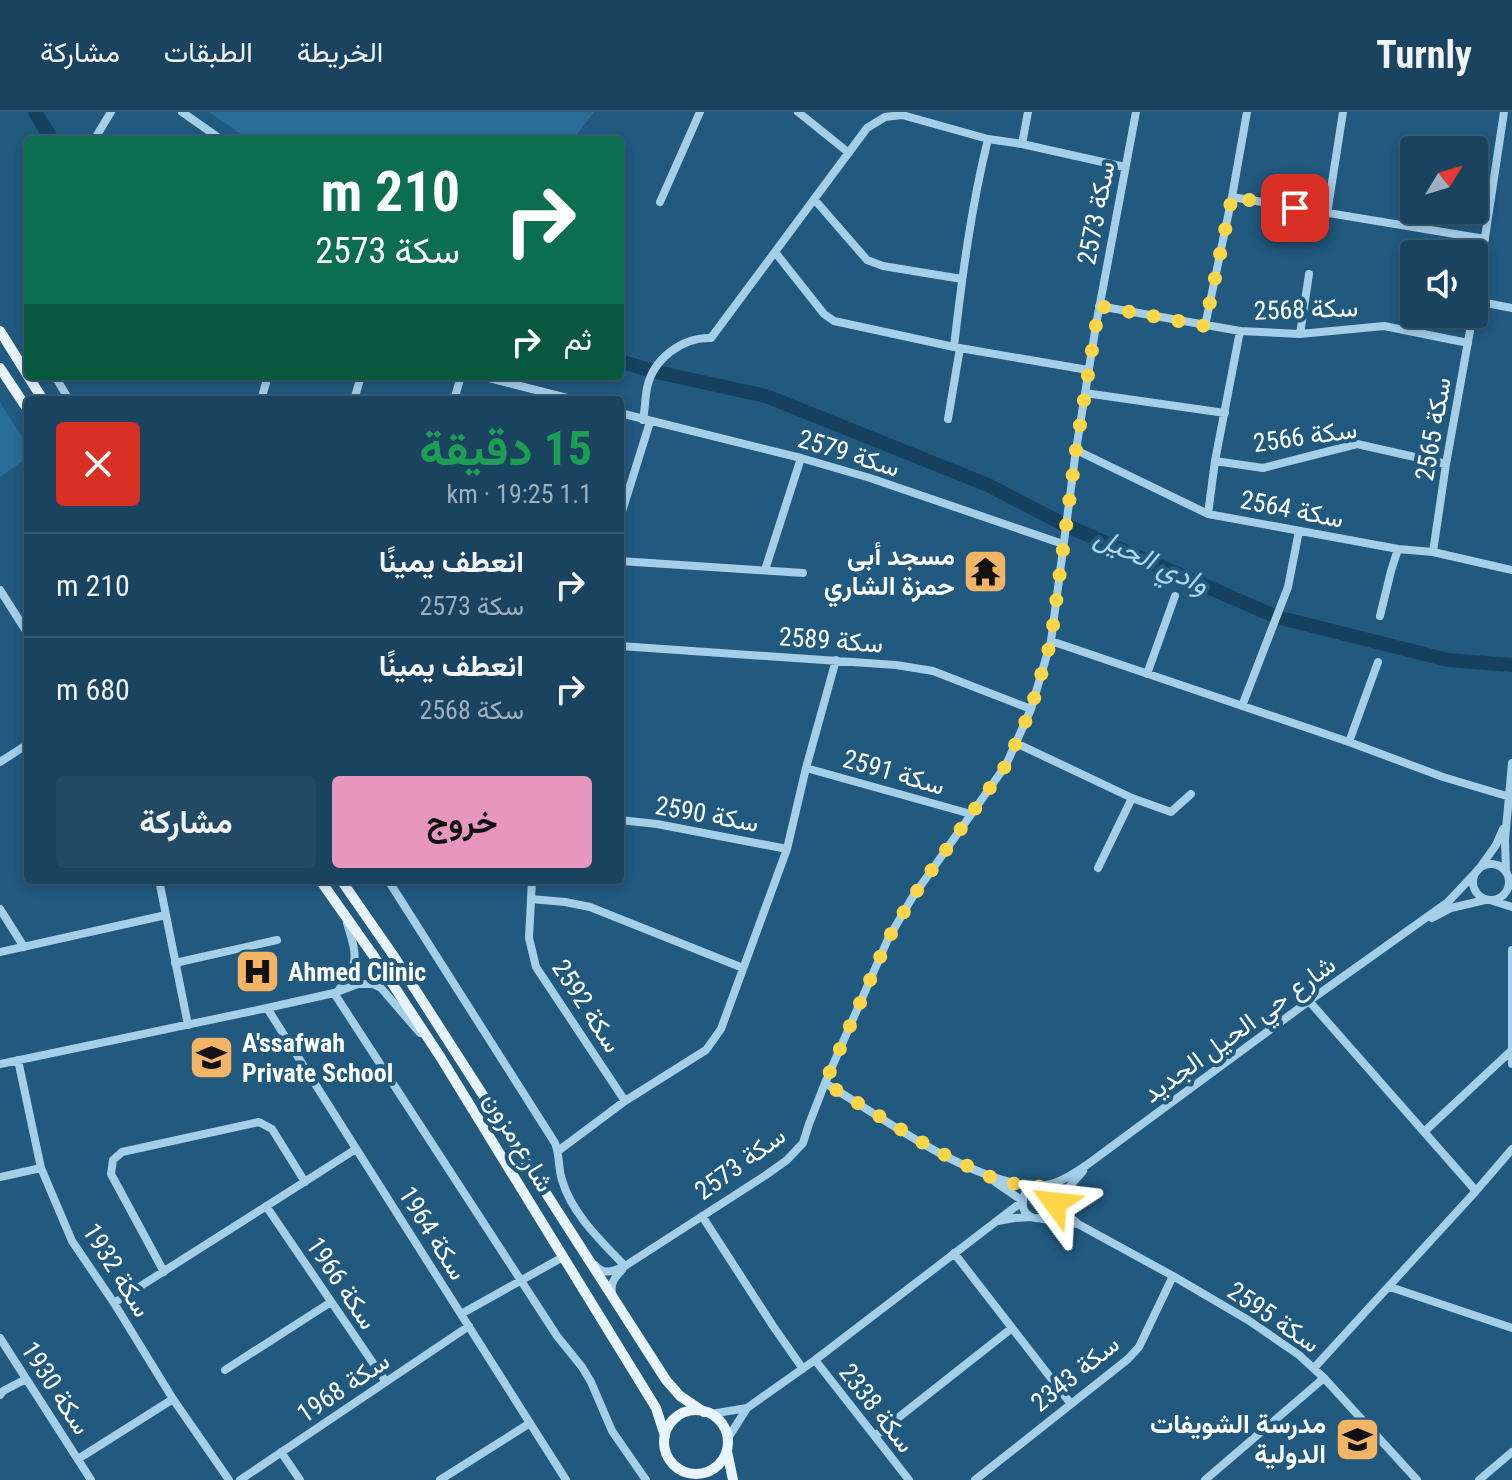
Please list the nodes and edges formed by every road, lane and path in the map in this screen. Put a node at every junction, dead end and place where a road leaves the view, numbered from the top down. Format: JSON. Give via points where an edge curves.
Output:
{"nodes":[{"id":1,"x":111,"y":112,"type":"edge"},
{"id":2,"x":182,"y":112,"type":"edge"},
{"id":3,"x":700,"y":112,"type":"edge"},
{"id":4,"x":798,"y":112,"type":"edge"},
{"id":5,"x":1028,"y":112,"type":"edge"},
{"id":6,"x":1136,"y":112,"type":"edge"},
{"id":7,"x":1247,"y":112,"type":"edge"},
{"id":8,"x":1343,"y":112,"type":"edge"},
{"id":9,"x":1504,"y":112,"type":"edge"},
{"id":10,"x":96,"y":136,"type":"edge"},
{"id":11,"x":208,"y":136,"type":"edge"},
{"id":12,"x":988,"y":139,"type":"junction"},
{"id":13,"x":1022,"y":144,"type":"junction"},
{"id":14,"x":849,"y":153,"type":"junction"},
{"id":15,"x":1125,"y":167,"type":"junction"},
{"id":16,"x":1232,"y":197,"type":"junction"},
{"id":17,"x":814,"y":199,"type":"junction"},
{"id":18,"x":660,"y":202,"type":"dead end"},
{"id":19,"x":1327,"y":214,"type":"junction"},
{"id":20,"x":1485,"y":239,"type":"joint"},
{"id":21,"x":775,"y":252,"type":"junction"},
{"id":22,"x":1309,"y":274,"type":"dead end"},
{"id":23,"x":962,"y":279,"type":"junction"},
{"id":24,"x":1099,"y":306,"type":"junction"},
{"id":25,"x":1488,"y":308,"type":"edge"},
{"id":26,"x":1512,"y":308,"type":"edge"},
{"id":27,"x":1205,"y":326,"type":"junction"},
{"id":28,"x":1471,"y":328,"type":"edge"},
{"id":29,"x":0,"y":331,"type":"edge"},
{"id":30,"x":1240,"y":331,"type":"junction"},
{"id":31,"x":1300,"y":334,"type":"junction"},
{"id":32,"x":1468,"y":343,"type":"junction"},
{"id":33,"x":957,"y":347,"type":"junction"},
{"id":34,"x":0,"y":368,"type":"edge"},
{"id":35,"x":24,"y":370,"type":"edge"},
{"id":36,"x":1088,"y":370,"type":"junction"},
{"id":37,"x":494,"y":380,"type":"edge"},
{"id":38,"x":1085,"y":393,"type":"junction"},
{"id":39,"x":546,"y":396,"type":"edge"},
{"id":40,"x":24,"y":404,"type":"edge"},
{"id":41,"x":1225,"y":413,"type":"junction"},
{"id":42,"x":624,"y":414,"type":"edge"},
{"id":43,"x":948,"y":419,"type":"dead end"},
{"id":44,"x":646,"y":421,"type":"junction"},
{"id":45,"x":1076,"y":450,"type":"junction"},
{"id":46,"x":801,"y":458,"type":"junction"},
{"id":47,"x":1215,"y":461,"type":"junction"},
{"id":48,"x":1446,"y":464,"type":"junction"},
{"id":49,"x":624,"y":503,"type":"edge"},
{"id":50,"x":1208,"y":514,"type":"junction"},
{"id":51,"x":1299,"y":531,"type":"junction"},
{"id":52,"x":1063,"y":544,"type":"junction"},
{"id":53,"x":1398,"y":549,"type":"junction"},
{"id":54,"x":1433,"y":552,"type":"junction"},
{"id":55,"x":624,"y":561,"type":"edge"},
{"id":56,"x":765,"y":570,"type":"junction"},
{"id":57,"x":1512,"y":570,"type":"edge"},
{"id":58,"x":803,"y":573,"type":"dead end"},
{"id":59,"x":0,"y":590,"type":"edge"},
{"id":60,"x":1175,"y":596,"type":"dead end"},
{"id":61,"x":4,"y":605,"type":"edge"},
{"id":62,"x":1380,"y":616,"type":"dead end"},
{"id":63,"x":24,"y":629,"type":"edge"},
{"id":64,"x":1051,"y":641,"type":"junction"},
{"id":65,"x":624,"y":646,"type":"edge"},
{"id":66,"x":836,"y":660,"type":"junction"},
{"id":67,"x":1378,"y":662,"type":"dead end"},
{"id":68,"x":1147,"y":674,"type":"junction"},
{"id":69,"x":1242,"y":706,"type":"junction"},
{"id":70,"x":1031,"y":709,"type":"junction"},
{"id":71,"x":1349,"y":742,"type":"junction"},
{"id":72,"x":1016,"y":743,"type":"junction"},
{"id":73,"x":24,"y":747,"type":"edge"},
{"id":74,"x":0,"y":762,"type":"edge"},
{"id":75,"x":1512,"y":763,"type":"edge"},
{"id":76,"x":806,"y":768,"type":"junction"},
{"id":77,"x":1191,"y":794,"type":"dead end"},
{"id":78,"x":1510,"y":797,"type":"edge"},
{"id":79,"x":1132,"y":798,"type":"junction"},
{"id":80,"x":971,"y":814,"type":"junction"},
{"id":81,"x":624,"y":820,"type":"edge"},
{"id":82,"x":1507,"y":821,"type":"junction"},
{"id":83,"x":787,"y":849,"type":"junction"},
{"id":84,"x":1098,"y":868,"type":"dead end"},
{"id":85,"x":1478,"y":870,"type":"junction"},
{"id":86,"x":1509,"y":879,"type":"edge"},
{"id":87,"x":160,"y":884,"type":"edge"},
{"id":88,"x":323,"y":884,"type":"edge"},
{"id":89,"x":344,"y":884,"type":"edge"},
{"id":90,"x":391,"y":884,"type":"edge"},
{"id":91,"x":532,"y":884,"type":"edge"},
{"id":92,"x":531,"y":899,"type":"junction"},
{"id":93,"x":1487,"y":900,"type":"junction"},
{"id":94,"x":1500,"y":903,"type":"junction"},
{"id":95,"x":1512,"y":907,"type":"edge"},
{"id":96,"x":0,"y":909,"type":"edge"},
{"id":97,"x":344,"y":911,"type":"junction"},
{"id":98,"x":166,"y":915,"type":"junction"},
{"id":99,"x":1512,"y":917,"type":"edge"},
{"id":100,"x":1413,"y":927,"type":"junction"},
{"id":101,"x":277,"y":940,"type":"dead end"},
{"id":102,"x":24,"y":947,"type":"junction"},
{"id":103,"x":1512,"y":950,"type":"edge"},
{"id":104,"x":0,"y":952,"type":"edge"},
{"id":105,"x":1512,"y":960,"type":"edge"},
{"id":106,"x":175,"y":963,"type":"junction"},
{"id":107,"x":743,"y":968,"type":"junction"},
{"id":108,"x":336,"y":992,"type":"junction"},
{"id":109,"x":1309,"y":1001,"type":"junction"},
{"id":110,"x":267,"y":1008,"type":"junction"},
{"id":111,"x":188,"y":1025,"type":"junction"},
{"id":112,"x":1511,"y":1051,"type":"edge"},
{"id":113,"x":441,"y":1058,"type":"junction"},
{"id":114,"x":18,"y":1060,"type":"junction"},
{"id":115,"x":0,"y":1064,"type":"edge"},
{"id":116,"x":1512,"y":1064,"type":"edge"},
{"id":117,"x":825,"y":1083,"type":"junction"},
{"id":118,"x":625,"y":1101,"type":"junction"},
{"id":119,"x":1425,"y":1131,"type":"junction"},
{"id":120,"x":356,"y":1149,"type":"junction"},
{"id":121,"x":1512,"y":1149,"type":"edge"},
{"id":122,"x":558,"y":1151,"type":"junction"},
{"id":123,"x":1088,"y":1164,"type":"junction"},
{"id":124,"x":41,"y":1168,"type":"junction"},
{"id":125,"x":988,"y":1176,"type":"junction"},
{"id":126,"x":0,"y":1177,"type":"edge"},
{"id":127,"x":305,"y":1182,"type":"junction"},
{"id":128,"x":1037,"y":1187,"type":"junction"},
{"id":129,"x":1008,"y":1190,"type":"junction"},
{"id":130,"x":1068,"y":1190,"type":"junction"},
{"id":131,"x":1476,"y":1191,"type":"junction"},
{"id":132,"x":1023,"y":1201,"type":"junction"},
{"id":133,"x":1055,"y":1203,"type":"junction"},
{"id":134,"x":266,"y":1206,"type":"junction"},
{"id":135,"x":1006,"y":1213,"type":"junction"},
{"id":136,"x":1066,"y":1213,"type":"junction"},
{"id":137,"x":702,"y":1216,"type":"junction"},
{"id":138,"x":1036,"y":1218,"type":"junction"},
{"id":139,"x":993,"y":1223,"type":"junction"},
{"id":140,"x":1078,"y":1224,"type":"junction"},
{"id":141,"x":581,"y":1248,"type":"junction"},
{"id":142,"x":954,"y":1253,"type":"junction"},
{"id":143,"x":563,"y":1257,"type":"junction"},
{"id":144,"x":625,"y":1266,"type":"junction"},
{"id":145,"x":164,"y":1272,"type":"junction"},
{"id":146,"x":1173,"y":1276,"type":"junction"},
{"id":147,"x":521,"y":1280,"type":"junction"},
{"id":148,"x":1390,"y":1287,"type":"junction"},
{"id":149,"x":331,"y":1302,"type":"junction"},
{"id":150,"x":114,"y":1303,"type":"junction"},
{"id":151,"x":618,"y":1307,"type":"junction"},
{"id":152,"x":461,"y":1314,"type":"junction"},
{"id":153,"x":469,"y":1326,"type":"junction"},
{"id":154,"x":1012,"y":1328,"type":"junction"},
{"id":155,"x":1512,"y":1328,"type":"edge"},
{"id":156,"x":0,"y":1338,"type":"edge"},
{"id":157,"x":815,"y":1360,"type":"junction"},
{"id":158,"x":1314,"y":1368,"type":"junction"},
{"id":159,"x":803,"y":1369,"type":"junction"},
{"id":160,"x":225,"y":1370,"type":"dead end"},
{"id":161,"x":1324,"y":1378,"type":"junction"},
{"id":162,"x":26,"y":1379,"type":"junction"},
{"id":163,"x":386,"y":1382,"type":"junction"},
{"id":164,"x":0,"y":1395,"type":"edge"},
{"id":165,"x":173,"y":1399,"type":"junction"},
{"id":166,"x":1071,"y":1404,"type":"junction"},
{"id":167,"x":747,"y":1408,"type":"junction"},
{"id":168,"x":707,"y":1413,"type":"junction"},
{"id":169,"x":530,"y":1423,"type":"junction"},
{"id":170,"x":665,"y":1436,"type":"junction"},
{"id":171,"x":875,"y":1436,"type":"junction"},
{"id":172,"x":728,"y":1438,"type":"junction"},
{"id":173,"x":727,"y":1451,"type":"junction"},
{"id":174,"x":281,"y":1452,"type":"junction"},
{"id":175,"x":1512,"y":1452,"type":"edge"},
{"id":176,"x":78,"y":1459,"type":"junction"},
{"id":177,"x":690,"y":1476,"type":"edge"},
{"id":178,"x":91,"y":1480,"type":"edge"},
{"id":179,"x":229,"y":1480,"type":"edge"},
{"id":180,"x":240,"y":1480,"type":"edge"},
{"id":181,"x":300,"y":1480,"type":"edge"},
{"id":182,"x":440,"y":1480,"type":"edge"},
{"id":183,"x":566,"y":1480,"type":"edge"},
{"id":184,"x":646,"y":1480,"type":"edge"},
{"id":185,"x":733,"y":1480,"type":"edge"},
{"id":186,"x":909,"y":1480,"type":"edge"},
{"id":187,"x":975,"y":1480,"type":"edge"},
{"id":188,"x":1205,"y":1480,"type":"edge"},
{"id":189,"x":1417,"y":1480,"type":"edge"},
{"id":190,"x":1479,"y":1480,"type":"edge"}],
"edges":[{"from":1,"to":10,"type":"street"},
{"from":2,"to":11,"type":"street"},
{"from":3,"to":18,"type":"street"},
{"from":4,"to":14,"type":"street"},
{"from":5,"to":13,"type":"street"},
{"from":6,"to":15,"type":"street","name":"سكة 2573"},
{"from":7,"to":16,"type":"street"},
{"from":8,"to":19,"type":"street"},
{"from":9,"to":20,"type":"street","name":"سكة 2565"},
{"from":12,"to":13,"type":"street"},
{"from":12,"to":14,"type":"street","via":[[902,115],[885,117],[867,128]]},
{"from":12,"to":23,"type":"street"},
{"from":13,"to":15,"type":"street"},
{"from":14,"to":17,"type":"street"},
{"from":15,"to":24,"type":"street","name":"سكة 2573"},
{"from":16,"to":19,"type":"street"},
{"from":16,"to":27,"type":"street"},
{"from":17,"to":21,"type":"street"},
{"from":17,"to":23,"type":"street","via":[[867,260]]},
{"from":19,"to":20,"type":"street"},
{"from":21,"to":33,"type":"street","via":[[834,321]]},
{"from":21,"to":44,"type":"street","via":[[711,338],[687,341],[660,360],[647,388]]},
{"from":22,"to":31,"type":"street"},
{"from":23,"to":33,"type":"street"},
{"from":24,"to":27,"type":"street","name":"سكة 2568"},
{"from":24,"to":36,"type":"street","name":"سكة 2573"},
{"from":25,"to":26,"type":"street"},
{"from":27,"to":30,"type":"street","name":"سكة 2568"},
{"from":28,"to":32,"type":"street","name":"سكة 2565"},
{"from":29,"to":35,"type":"main road"},
{"from":30,"to":31,"type":"street","name":"سكة 2568"},
{"from":30,"to":41,"type":"street"},
{"from":31,"to":32,"type":"street","name":"سكة 2568","via":[[1384,326]]},
{"from":32,"to":48,"type":"street","name":"سكة 2565"},
{"from":33,"to":36,"type":"street"},
{"from":33,"to":43,"type":"street"},
{"from":34,"to":40,"type":"main road"},
{"from":36,"to":38,"type":"street","name":"سكة 2573"},
{"from":37,"to":39,"type":"street"},
{"from":38,"to":41,"type":"street"},
{"from":38,"to":45,"type":"street","name":"سكة 2573"},
{"from":41,"to":47,"type":"street"},
{"from":42,"to":44,"type":"street","name":"سكة 2579"},
{"from":44,"to":46,"type":"street","name":"سكة 2579"},
{"from":44,"to":49,"type":"street"},
{"from":45,"to":50,"type":"street","name":"سكة 2564"},
{"from":45,"to":52,"type":"street","name":"سكة 2573"},
{"from":46,"to":52,"type":"street","name":"سكة 2579"},
{"from":46,"to":56,"type":"street"},
{"from":47,"to":48,"type":"street","name":"سكة 2566","via":[[1263,468],[1357,444]]},
{"from":47,"to":50,"type":"street"},
{"from":48,"to":54,"type":"street","name":"سكة 2565"},
{"from":50,"to":51,"type":"street","name":"سكة 2564"},
{"from":51,"to":53,"type":"street","name":"سكة 2564"},
{"from":51,"to":69,"type":"street","via":[[1288,587]]},
{"from":52,"to":64,"type":"street","name":"سكة 2573"},
{"from":53,"to":54,"type":"street","name":"سكة 2564"},
{"from":53,"to":62,"type":"street"},
{"from":54,"to":57,"type":"street","name":"سكة 2564"},
{"from":55,"to":56,"type":"street"},
{"from":56,"to":58,"type":"street"},
{"from":59,"to":61,"type":"street"},
{"from":60,"to":68,"type":"street"},
{"from":61,"to":63,"type":"street"},
{"from":64,"to":68,"type":"street"},
{"from":64,"to":70,"type":"street","name":"سكة 2573"},
{"from":65,"to":66,"type":"street","name":"سكة 2589"},
{"from":66,"to":70,"type":"street","name":"سكة 2589","via":[[933,671]]},
{"from":66,"to":76,"type":"street"},
{"from":67,"to":71,"type":"street"},
{"from":68,"to":69,"type":"street"},
{"from":69,"to":71,"type":"street"},
{"from":70,"to":72,"type":"street","name":"سكة 2573"},
{"from":71,"to":78,"type":"street"},
{"from":72,"to":79,"type":"street"},
{"from":72,"to":80,"type":"street","name":"سكة 2573"},
{"from":73,"to":74,"type":"street"},
{"from":75,"to":78,"type":"street"},
{"from":76,"to":80,"type":"street","name":"سكة 2591"},
{"from":76,"to":83,"type":"street"},
{"from":77,"to":79,"type":"street","via":[[1171,812]]},
{"from":78,"to":82,"type":"street"},
{"from":79,"to":84,"type":"street"},
{"from":80,"to":117,"type":"street","name":"سكة 2573","via":[[888,939]]},
{"from":81,"to":83,"type":"street","name":"سكة 2590"},
{"from":82,"to":85,"type":"street"},
{"from":82,"to":86,"type":"street"},
{"from":83,"to":107,"type":"street"},
{"from":85,"to":86,"type":"street","via":[[1498,866]]},
{"from":85,"to":93,"type":"street","via":[[1473,884]]},
{"from":85,"to":100,"type":"street","via":[[1448,902]]},
{"from":86,"to":93,"type":"street","via":[[1499,899]]},
{"from":87,"to":98,"type":"street"},
{"from":88,"to":97,"type":"main road","name":"شارع مزون"},
{"from":89,"to":141,"type":"main road","name":"شارع مزون"},
{"from":90,"to":122,"type":"street"},
{"from":91,"to":92,"type":"street","name":"سكة 2592"},
{"from":92,"to":107,"type":"street","via":[[590,907]]},
{"from":92,"to":118,"type":"street","name":"سكة 2592","via":[[529,938],[536,967]]},
{"from":93,"to":94,"type":"street"},
{"from":93,"to":100,"type":"street","via":[[1451,908]]},
{"from":94,"to":95,"type":"street"},
{"from":94,"to":99,"type":"street"},
{"from":96,"to":102,"type":"street"},
{"from":97,"to":108,"type":"street","via":[[354,965]]},
{"from":97,"to":113,"type":"main road","name":"شارع مزون"},
{"from":98,"to":102,"type":"street"},
{"from":98,"to":106,"type":"street"},
{"from":100,"to":109,"type":"street","name":"شارع حي الحيل الجديد"},
{"from":101,"to":106,"type":"street"},
{"from":102,"to":104,"type":"street"},
{"from":103,"to":105,"type":"street"},
{"from":105,"to":112,"type":"street"},
{"from":106,"to":111,"type":"street"},
{"from":107,"to":118,"type":"street","via":[[721,1029],[706,1050]]},
{"from":108,"to":110,"type":"street"},
{"from":108,"to":113,"type":"street","via":[[364,983],[381,988]]},
{"from":108,"to":147,"type":"street"},
{"from":109,"to":119,"type":"street"},
{"from":109,"to":123,"type":"street","name":"شارع حي الحيل الجديد"},
{"from":110,"to":111,"type":"street"},
{"from":110,"to":120,"type":"street","name":"سكة 1964"},
{"from":111,"to":114,"type":"street"},
{"from":112,"to":116,"type":"street"},
{"from":112,"to":119,"type":"street"},
{"from":113,"to":143,"type":"main road","name":"شارع مزون"},
{"from":114,"to":115,"type":"street"},
{"from":114,"to":124,"type":"street","name":"سكة 1932"},
{"from":117,"to":125,"type":"street"},
{"from":117,"to":137,"type":"street","name":"سكة 2573","via":[[803,1143],[787,1160]]},
{"from":118,"to":122,"type":"street"},
{"from":119,"to":131,"type":"street"},
{"from":120,"to":127,"type":"street"},
{"from":120,"to":152,"type":"street","name":"سكة 1964"},
{"from":121,"to":131,"type":"street"},
{"from":122,"to":144,"type":"street","via":[[568,1194]]},
{"from":123,"to":128,"type":"street","name":"شارع حي الحيل الجديد","via":[[1059,1182]]},
{"from":123,"to":130,"type":"street","name":"شارع حي الحيل الجديد"},
{"from":124,"to":126,"type":"street"},
{"from":124,"to":150,"type":"street","name":"سكة 1932","via":[[72,1241]]},
{"from":125,"to":128,"type":"street"},
{"from":125,"to":129,"type":"street"},
{"from":127,"to":134,"type":"street"},
{"from":127,"to":145,"type":"street","via":[[272,1129],[259,1122],[122,1152],[113,1160],[111,1174]]},
{"from":128,"to":132,"type":"street","via":[[1026,1192]]},
{"from":128,"to":133,"type":"street","via":[[1052,1194]]},
{"from":129,"to":132,"type":"street"},
{"from":129,"to":135,"type":"street","via":[[1011,1202]]},
{"from":130,"to":133,"type":"street","name":"شارع حي الحيل الجديد"},
{"from":130,"to":136,"type":"street"},
{"from":131,"to":148,"type":"street"},
{"from":132,"to":135,"type":"street"},
{"from":132,"to":138,"type":"street","via":[[1024,1209]]},
{"from":133,"to":136,"type":"street","name":"سكة 2595"},
{"from":133,"to":138,"type":"street","via":[[1049,1215]]},
{"from":134,"to":145,"type":"street"},
{"from":134,"to":149,"type":"street","name":"سكة 1966"},
{"from":135,"to":139,"type":"street"},
{"from":136,"to":140,"type":"street","name":"سكة 2595"},
{"from":137,"to":144,"type":"street","name":"سكة 2573"},
{"from":137,"to":159,"type":"street"},
{"from":138,"to":139,"type":"street"},
{"from":138,"to":140,"type":"street","name":"سكة 2595"},
{"from":139,"to":142,"type":"street"},
{"from":140,"to":146,"type":"street","name":"سكة 2595"},
{"from":141,"to":144,"type":"street","via":[[599,1270],[611,1273]]},
{"from":141,"to":151,"type":"main road","name":"شارع مزون"},
{"from":142,"to":154,"type":"street"},
{"from":142,"to":157,"type":"street"},
{"from":143,"to":147,"type":"street"},
{"from":143,"to":170,"type":"main road","name":"شارع مزون","via":[[656,1408]]},
{"from":144,"to":151,"type":"street","via":[[611,1289]]},
{"from":145,"to":150,"type":"street"},
{"from":146,"to":158,"type":"street","name":"سكة 2595"},
{"from":146,"to":166,"type":"street","name":"سكة 2343","via":[[1139,1347]]},
{"from":147,"to":152,"type":"street"},
{"from":147,"to":184,"type":"street","via":[[582,1367],[612,1431]]},
{"from":148,"to":155,"type":"street"},
{"from":148,"to":158,"type":"street"},
{"from":149,"to":160,"type":"street"},
{"from":149,"to":163,"type":"street","name":"سكة 1966"},
{"from":150,"to":165,"type":"street","name":"سكة 1932"},
{"from":151,"to":168,"type":"main road","name":"شارع مزون","via":[[666,1380]]},
{"from":152,"to":153,"type":"street","name":"سكة 1964"},
{"from":153,"to":163,"type":"street","name":"سكة 1968"},
{"from":153,"to":169,"type":"street","name":"سكة 1964"},
{"from":154,"to":166,"type":"street"},
{"from":154,"to":171,"type":"street"},
{"from":156,"to":162,"type":"street","name":"سكة 1930"},
{"from":157,"to":159,"type":"street"},
{"from":157,"to":171,"type":"street","name":"سكة 2338"},
{"from":158,"to":161,"type":"street","name":"سكة 2595"},
{"from":159,"to":167,"type":"street"},
{"from":161,"to":188,"type":"street"},
{"from":161,"to":189,"type":"street","name":"سكة 2595"},
{"from":162,"to":164,"type":"street"},
{"from":162,"to":176,"type":"street","name":"سكة 1930"},
{"from":163,"to":174,"type":"street","name":"سكة 1968"},
{"from":165,"to":176,"type":"street","name":"سكة 1930"},
{"from":165,"to":179,"type":"street","name":"سكة 1932"},
{"from":166,"to":187,"type":"street","name":"سكة 2343"},
{"from":167,"to":168,"type":"street"},
{"from":167,"to":172,"type":"street"},
{"from":168,"to":170,"type":"main road","via":[[684,1413]]},
{"from":168,"to":172,"type":"main road","via":[[719,1420]]},
{"from":169,"to":182,"type":"street"},
{"from":169,"to":183,"type":"street","name":"سكة 1964"},
{"from":170,"to":177,"type":"main road","via":[[667,1455]]},
{"from":171,"to":186,"type":"street","name":"سكة 2338"},
{"from":172,"to":173,"type":"main road"},
{"from":173,"to":177,"type":"main road","via":[[716,1467]]},
{"from":173,"to":185,"type":"main road"},
{"from":174,"to":180,"type":"street","name":"سكة 1968"},
{"from":174,"to":181,"type":"street"},
{"from":175,"to":190,"type":"street"},
{"from":176,"to":178,"type":"street","name":"سكة 1930"}]}
